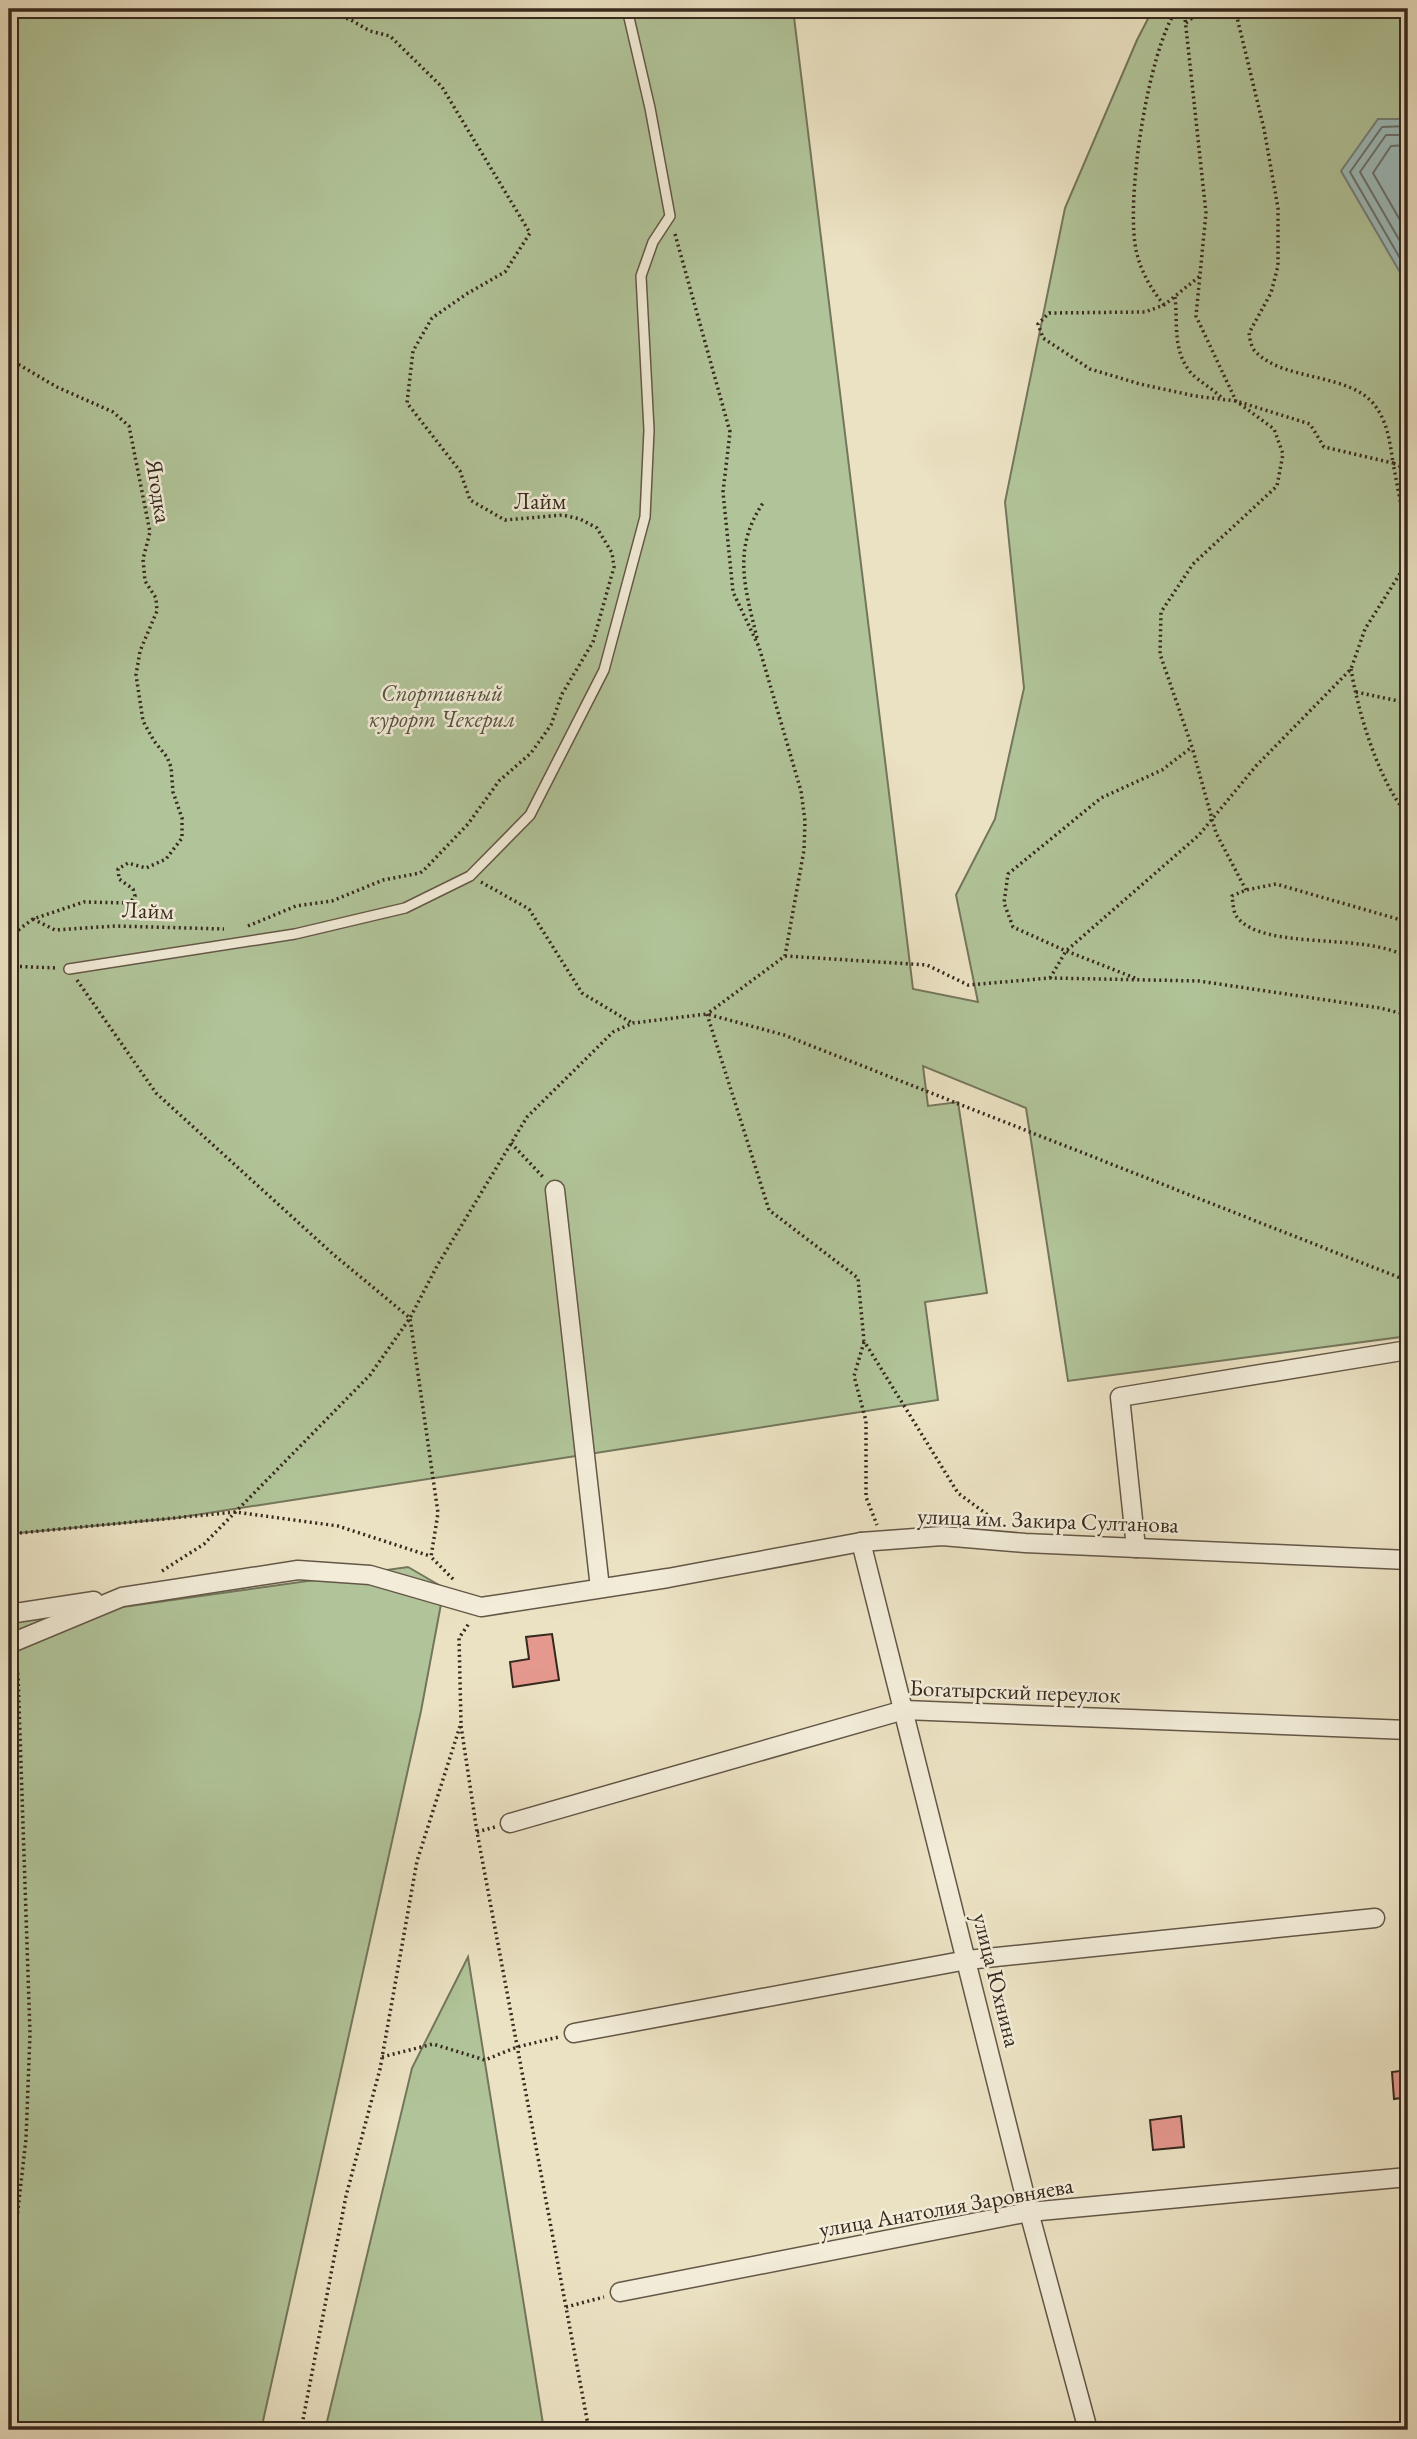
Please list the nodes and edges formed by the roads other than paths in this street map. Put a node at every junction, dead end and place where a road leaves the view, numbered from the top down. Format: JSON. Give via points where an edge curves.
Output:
{"nodes":[{"id":1,"x":627,"y":9,"type":"edge"},
{"id":2,"x":69,"y":969,"type":"road end"},
{"id":3,"x":555,"y":1190,"type":"road end"},
{"id":4,"x":1408,"y":1350,"type":"edge"},
{"id":5,"x":862,"y":1542,"type":"junction"},
{"id":6,"x":1136,"y":1548,"type":"junction"},
{"id":7,"x":1408,"y":1560,"type":"edge"},
{"id":8,"x":600,"y":1588,"type":"junction"},
{"id":9,"x":122,"y":1597,"type":"junction"},
{"id":10,"x":9,"y":1614,"type":"edge"},
{"id":11,"x":10,"y":1643,"type":"edge"},
{"id":12,"x":904,"y":1710,"type":"junction"},
{"id":13,"x":1408,"y":1730,"type":"edge"},
{"id":14,"x":510,"y":1822,"type":"dead end"},
{"id":15,"x":1375,"y":1918,"type":"dead end"},
{"id":16,"x":967,"y":1960,"type":"junction"},
{"id":17,"x":574,"y":2033,"type":"road end"},
{"id":18,"x":1408,"y":2177,"type":"edge"},
{"id":19,"x":1029,"y":2212,"type":"junction"},
{"id":20,"x":620,"y":2292,"type":"road end"},
{"id":21,"x":1088,"y":2430,"type":"edge"}],
"edges":[{"from":1,"to":2,"type":"lane","via":[[670,216],[653,242],[640,276],[649,430],[645,517],[604,670],[530,815],[470,876],[405,908],[295,934]]},
{"from":3,"to":8,"type":"street"},
{"from":4,"to":6,"type":"street","via":[[1120,1397]]},
{"from":5,"to":6,"type":"street","name":"улица им. Закира Султанова","via":[[942,1536]]},
{"from":5,"to":8,"type":"street","name":"улица им. Закира Султанова"},
{"from":5,"to":12,"type":"street","name":"улица Юхнина"},
{"from":6,"to":7,"type":"street","name":"улица им. Закира Султанова"},
{"from":8,"to":9,"type":"street","name":"улица им. Закира Султанова","via":[[481,1606],[370,1575],[298,1570]]},
{"from":9,"to":10,"type":"street"},
{"from":9,"to":11,"type":"street"},
{"from":12,"to":13,"type":"street","name":"Богатырский переулок"},
{"from":12,"to":14,"type":"street","name":"Богатырский переулок"},
{"from":12,"to":16,"type":"street","name":"улица Юхнина"},
{"from":15,"to":16,"type":"street"},
{"from":16,"to":17,"type":"street"},
{"from":16,"to":19,"type":"street","name":"улица Юхнина"},
{"from":18,"to":19,"type":"street","name":"улица Анатолия Заровняева"},
{"from":19,"to":20,"type":"street","name":"улица Анатолия Заровняева"},
{"from":19,"to":21,"type":"street","name":"улица Юхнина"}]}
